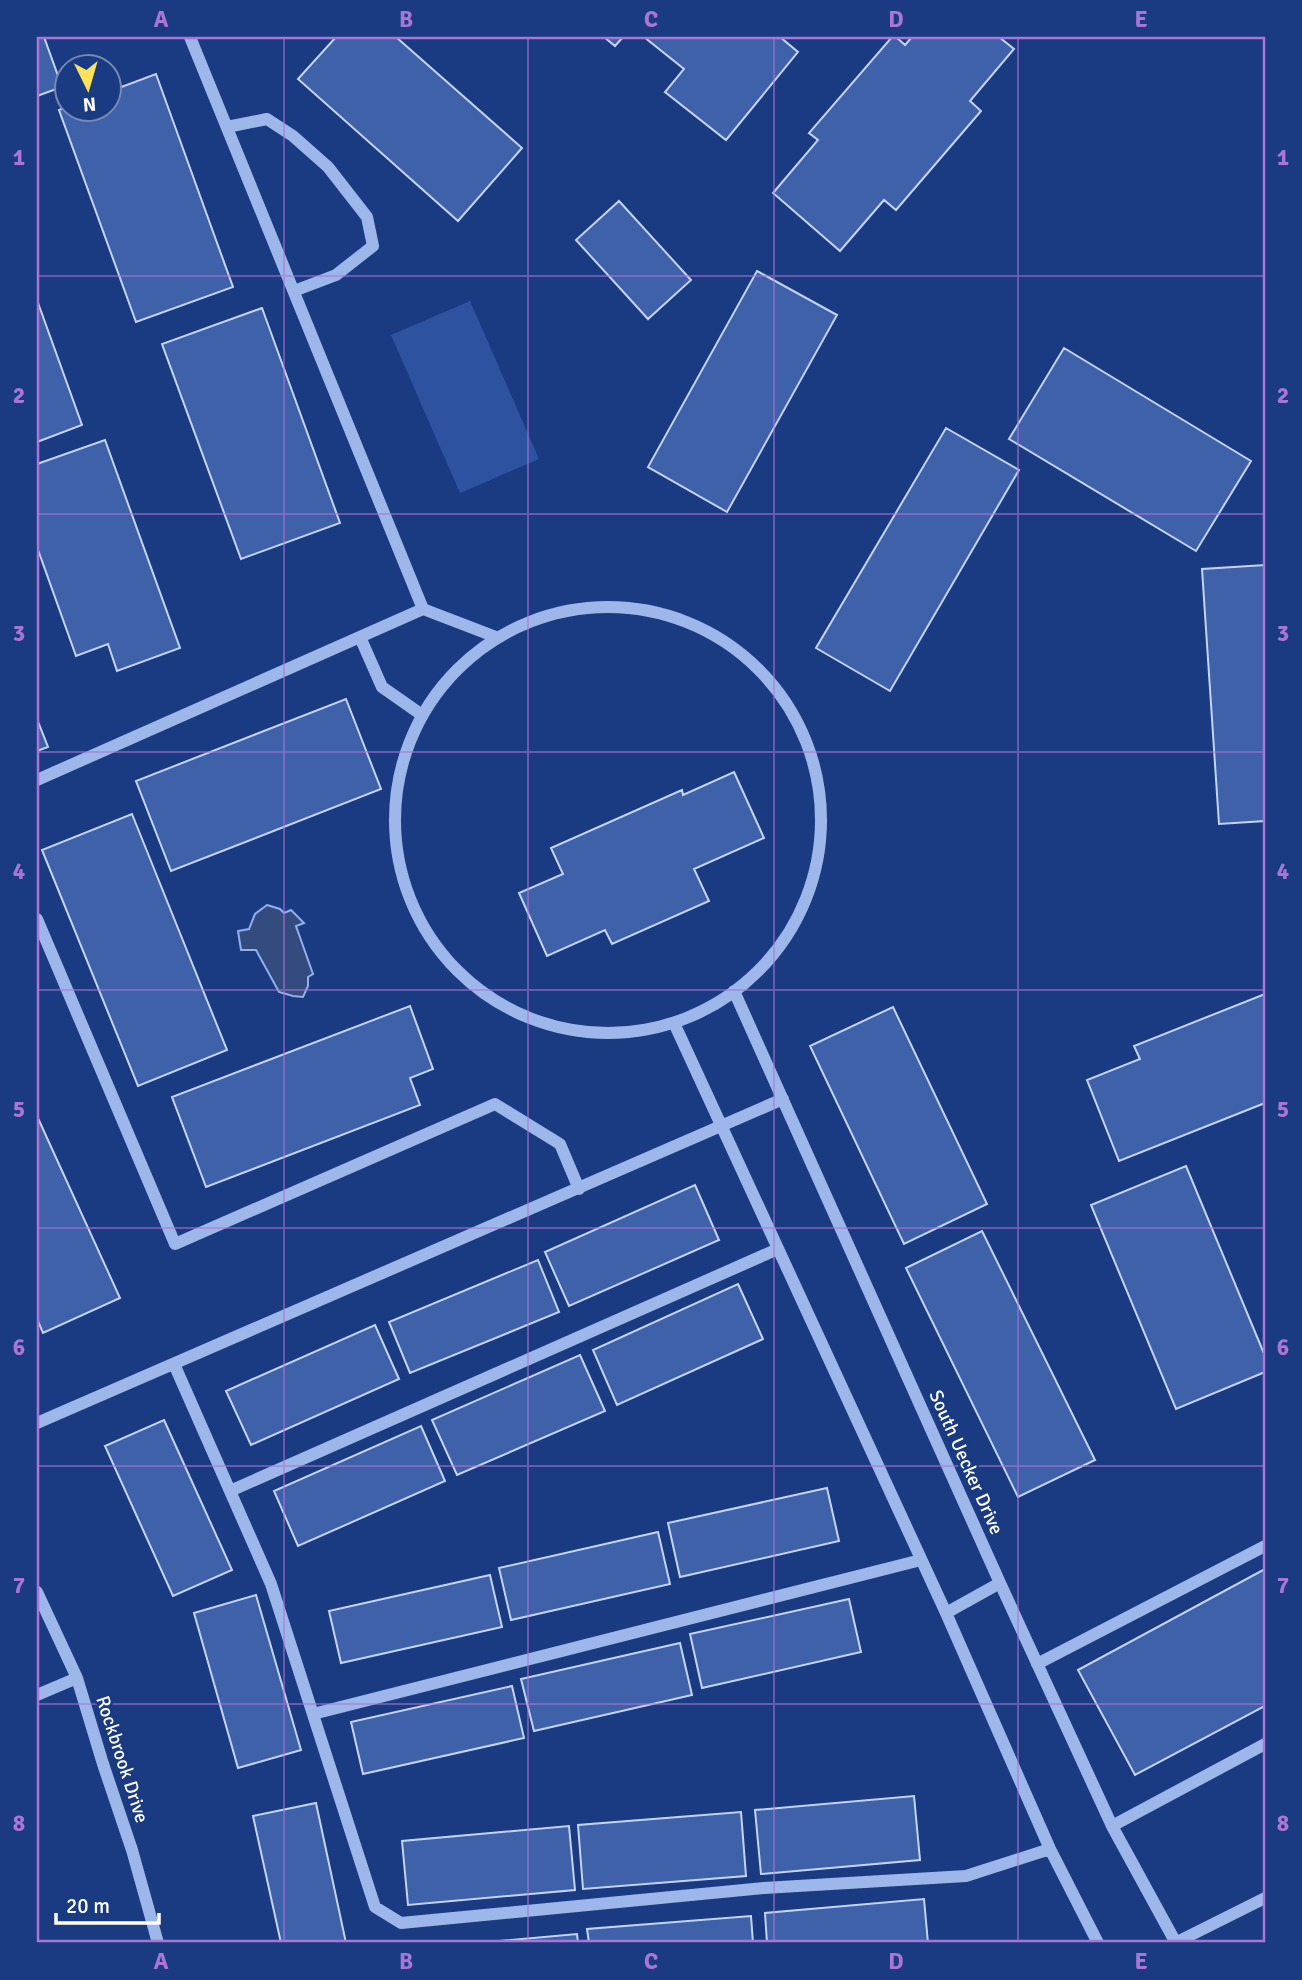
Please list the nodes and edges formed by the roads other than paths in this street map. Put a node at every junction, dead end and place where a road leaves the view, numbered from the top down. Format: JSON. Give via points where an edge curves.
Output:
{"nodes":[{"id":1,"x":190,"y":37,"type":"edge"},
{"id":2,"x":227,"y":127,"type":"junction"},
{"id":3,"x":294,"y":291,"type":"junction"},
{"id":4,"x":423,"y":608,"type":"junction"},
{"id":5,"x":360,"y":636,"type":"junction"},
{"id":6,"x":496,"y":637,"type":"junction"},
{"id":7,"x":422,"y":715,"type":"junction"},
{"id":8,"x":37,"y":780,"type":"edge"},
{"id":9,"x":37,"y":919,"type":"edge"},
{"id":10,"x":734,"y":991,"type":"junction"},
{"id":11,"x":674,"y":1023,"type":"junction"},
{"id":12,"x":783,"y":1099,"type":"junction"},
{"id":13,"x":722,"y":1126,"type":"junction"},
{"id":14,"x":579,"y":1189,"type":"junction"},
{"id":15,"x":778,"y":1249,"type":"junction"},
{"id":16,"x":174,"y":1364,"type":"junction"},
{"id":17,"x":37,"y":1423,"type":"edge"},
{"id":18,"x":230,"y":1491,"type":"junction"},
{"id":19,"x":1265,"y":1546,"type":"edge"},
{"id":20,"x":921,"y":1560,"type":"junction"},
{"id":21,"x":1000,"y":1583,"type":"junction"},
{"id":22,"x":37,"y":1592,"type":"edge"},
{"id":23,"x":946,"y":1613,"type":"junction"},
{"id":24,"x":1037,"y":1664,"type":"junction"},
{"id":25,"x":77,"y":1678,"type":"junction"},
{"id":26,"x":37,"y":1695,"type":"edge"},
{"id":27,"x":313,"y":1714,"type":"junction"},
{"id":28,"x":1265,"y":1744,"type":"edge"},
{"id":29,"x":1112,"y":1826,"type":"junction"},
{"id":30,"x":1050,"y":1849,"type":"junction"},
{"id":31,"x":1265,"y":1898,"type":"edge"},
{"id":32,"x":158,"y":1943,"type":"edge"},
{"id":33,"x":1098,"y":1943,"type":"edge"},
{"id":34,"x":1176,"y":1943,"type":"edge"}],
"edges":[{"from":1,"to":2,"type":"street"},
{"from":2,"to":3,"type":"street"},
{"from":2,"to":3,"type":"street","via":[[267,119],[328,167],[367,217],[373,246],[336,275]]},
{"from":3,"to":4,"type":"street"},
{"from":4,"to":5,"type":"street"},
{"from":4,"to":6,"type":"street"},
{"from":5,"to":7,"type":"street","via":[[382,687]]},
{"from":5,"to":8,"type":"street"},
{"from":6,"to":7,"type":"street","via":[[449,676]]},
{"from":6,"to":10,"type":"street","via":[[553,613],[614,606],[650,612],[675,617],[730,644],[775,686],[807,738],[822,797],[819,859],[800,916],[765,967]]},
{"from":7,"to":11,"type":"street","via":[[396,785],[394,846],[411,905],[443,958],[489,998],[545,1025],[605,1034]]},
{"from":9,"to":14,"type":"street","via":[[175,1244],[495,1104],[560,1144]]},
{"from":10,"to":11,"type":"street"},
{"from":10,"to":12,"type":"street","name":"South Uecker Drive"},
{"from":11,"to":13,"type":"street"},
{"from":12,"to":13,"type":"street"},
{"from":12,"to":21,"type":"street","name":"South Uecker Drive"},
{"from":13,"to":14,"type":"street"},
{"from":13,"to":15,"type":"street"},
{"from":14,"to":16,"type":"street"},
{"from":15,"to":18,"type":"street"},
{"from":15,"to":20,"type":"street"},
{"from":16,"to":17,"type":"street"},
{"from":16,"to":18,"type":"street"},
{"from":18,"to":27,"type":"street","via":[[271,1584]]},
{"from":19,"to":24,"type":"street"},
{"from":20,"to":23,"type":"street"},
{"from":20,"to":27,"type":"street"},
{"from":21,"to":23,"type":"street"},
{"from":21,"to":24,"type":"street","name":"South Uecker Drive"},
{"from":22,"to":25,"type":"street","name":"Rockbrook Drive"},
{"from":23,"to":30,"type":"street"},
{"from":24,"to":29,"type":"street","name":"South Uecker Drive"},
{"from":25,"to":26,"type":"street"},
{"from":25,"to":32,"type":"street","name":"Rockbrook Drive"},
{"from":27,"to":30,"type":"street","via":[[375,1906],[401,1923],[764,1888],[966,1876]]},
{"from":28,"to":29,"type":"street"},
{"from":29,"to":34,"type":"street","name":"South Uecker Drive"},
{"from":30,"to":33,"type":"street"},
{"from":31,"to":34,"type":"street"}]}
